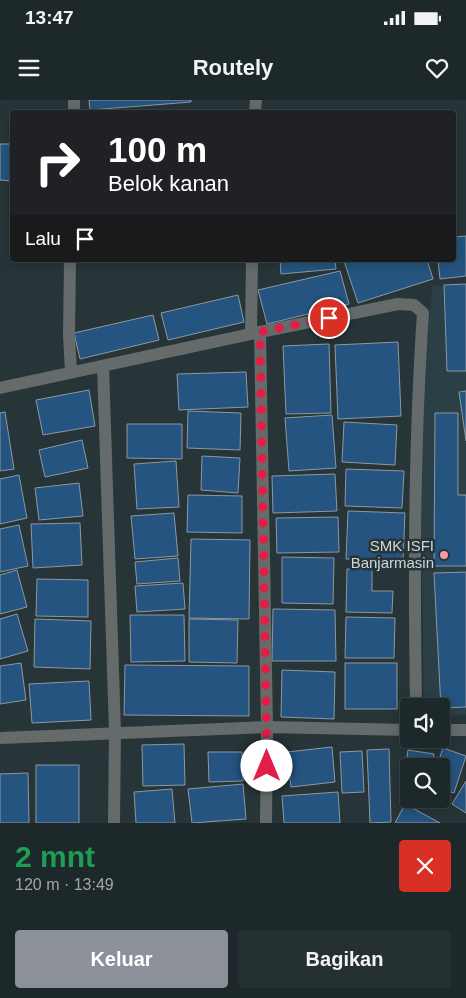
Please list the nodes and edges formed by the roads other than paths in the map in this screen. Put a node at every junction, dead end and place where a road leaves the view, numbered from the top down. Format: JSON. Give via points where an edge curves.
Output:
{"nodes":[{"id":1,"x":70,"y":262,"type":"edge"},
{"id":2,"x":252,"y":262,"type":"edge"},
{"id":3,"x":255,"y":333,"type":"junction"},
{"id":4,"x":103,"y":366,"type":"junction"},
{"id":5,"x":71,"y":372,"type":"junction"},
{"id":6,"x":0,"y":388,"type":"edge"},
{"id":7,"x":416,"y":698,"type":"edge"},
{"id":8,"x":267,"y":727,"type":"junction"},
{"id":9,"x":400,"y":730,"type":"edge"},
{"id":10,"x":450,"y":730,"type":"edge"},
{"id":11,"x":466,"y":730,"type":"edge"},
{"id":12,"x":114,"y":732,"type":"junction"},
{"id":13,"x":0,"y":738,"type":"edge"},
{"id":14,"x":114,"y":823,"type":"edge"},
{"id":15,"x":266,"y":823,"type":"edge"}],
"edges":[{"from":1,"to":5,"type":"street","via":[[68,335]]},
{"from":2,"to":3,"type":"street"},
{"from":3,"to":4,"type":"street"},
{"from":3,"to":7,"type":"street","via":[[398,304],[414,305],[423,313],[417,404]]},
{"from":3,"to":8,"type":"street"},
{"from":4,"to":5,"type":"street"},
{"from":4,"to":12,"type":"street"},
{"from":5,"to":6,"type":"street"},
{"from":8,"to":9,"type":"street"},
{"from":8,"to":12,"type":"street"},
{"from":8,"to":15,"type":"street"},
{"from":10,"to":11,"type":"street"},
{"from":12,"to":13,"type":"street"},
{"from":12,"to":14,"type":"street"}]}
